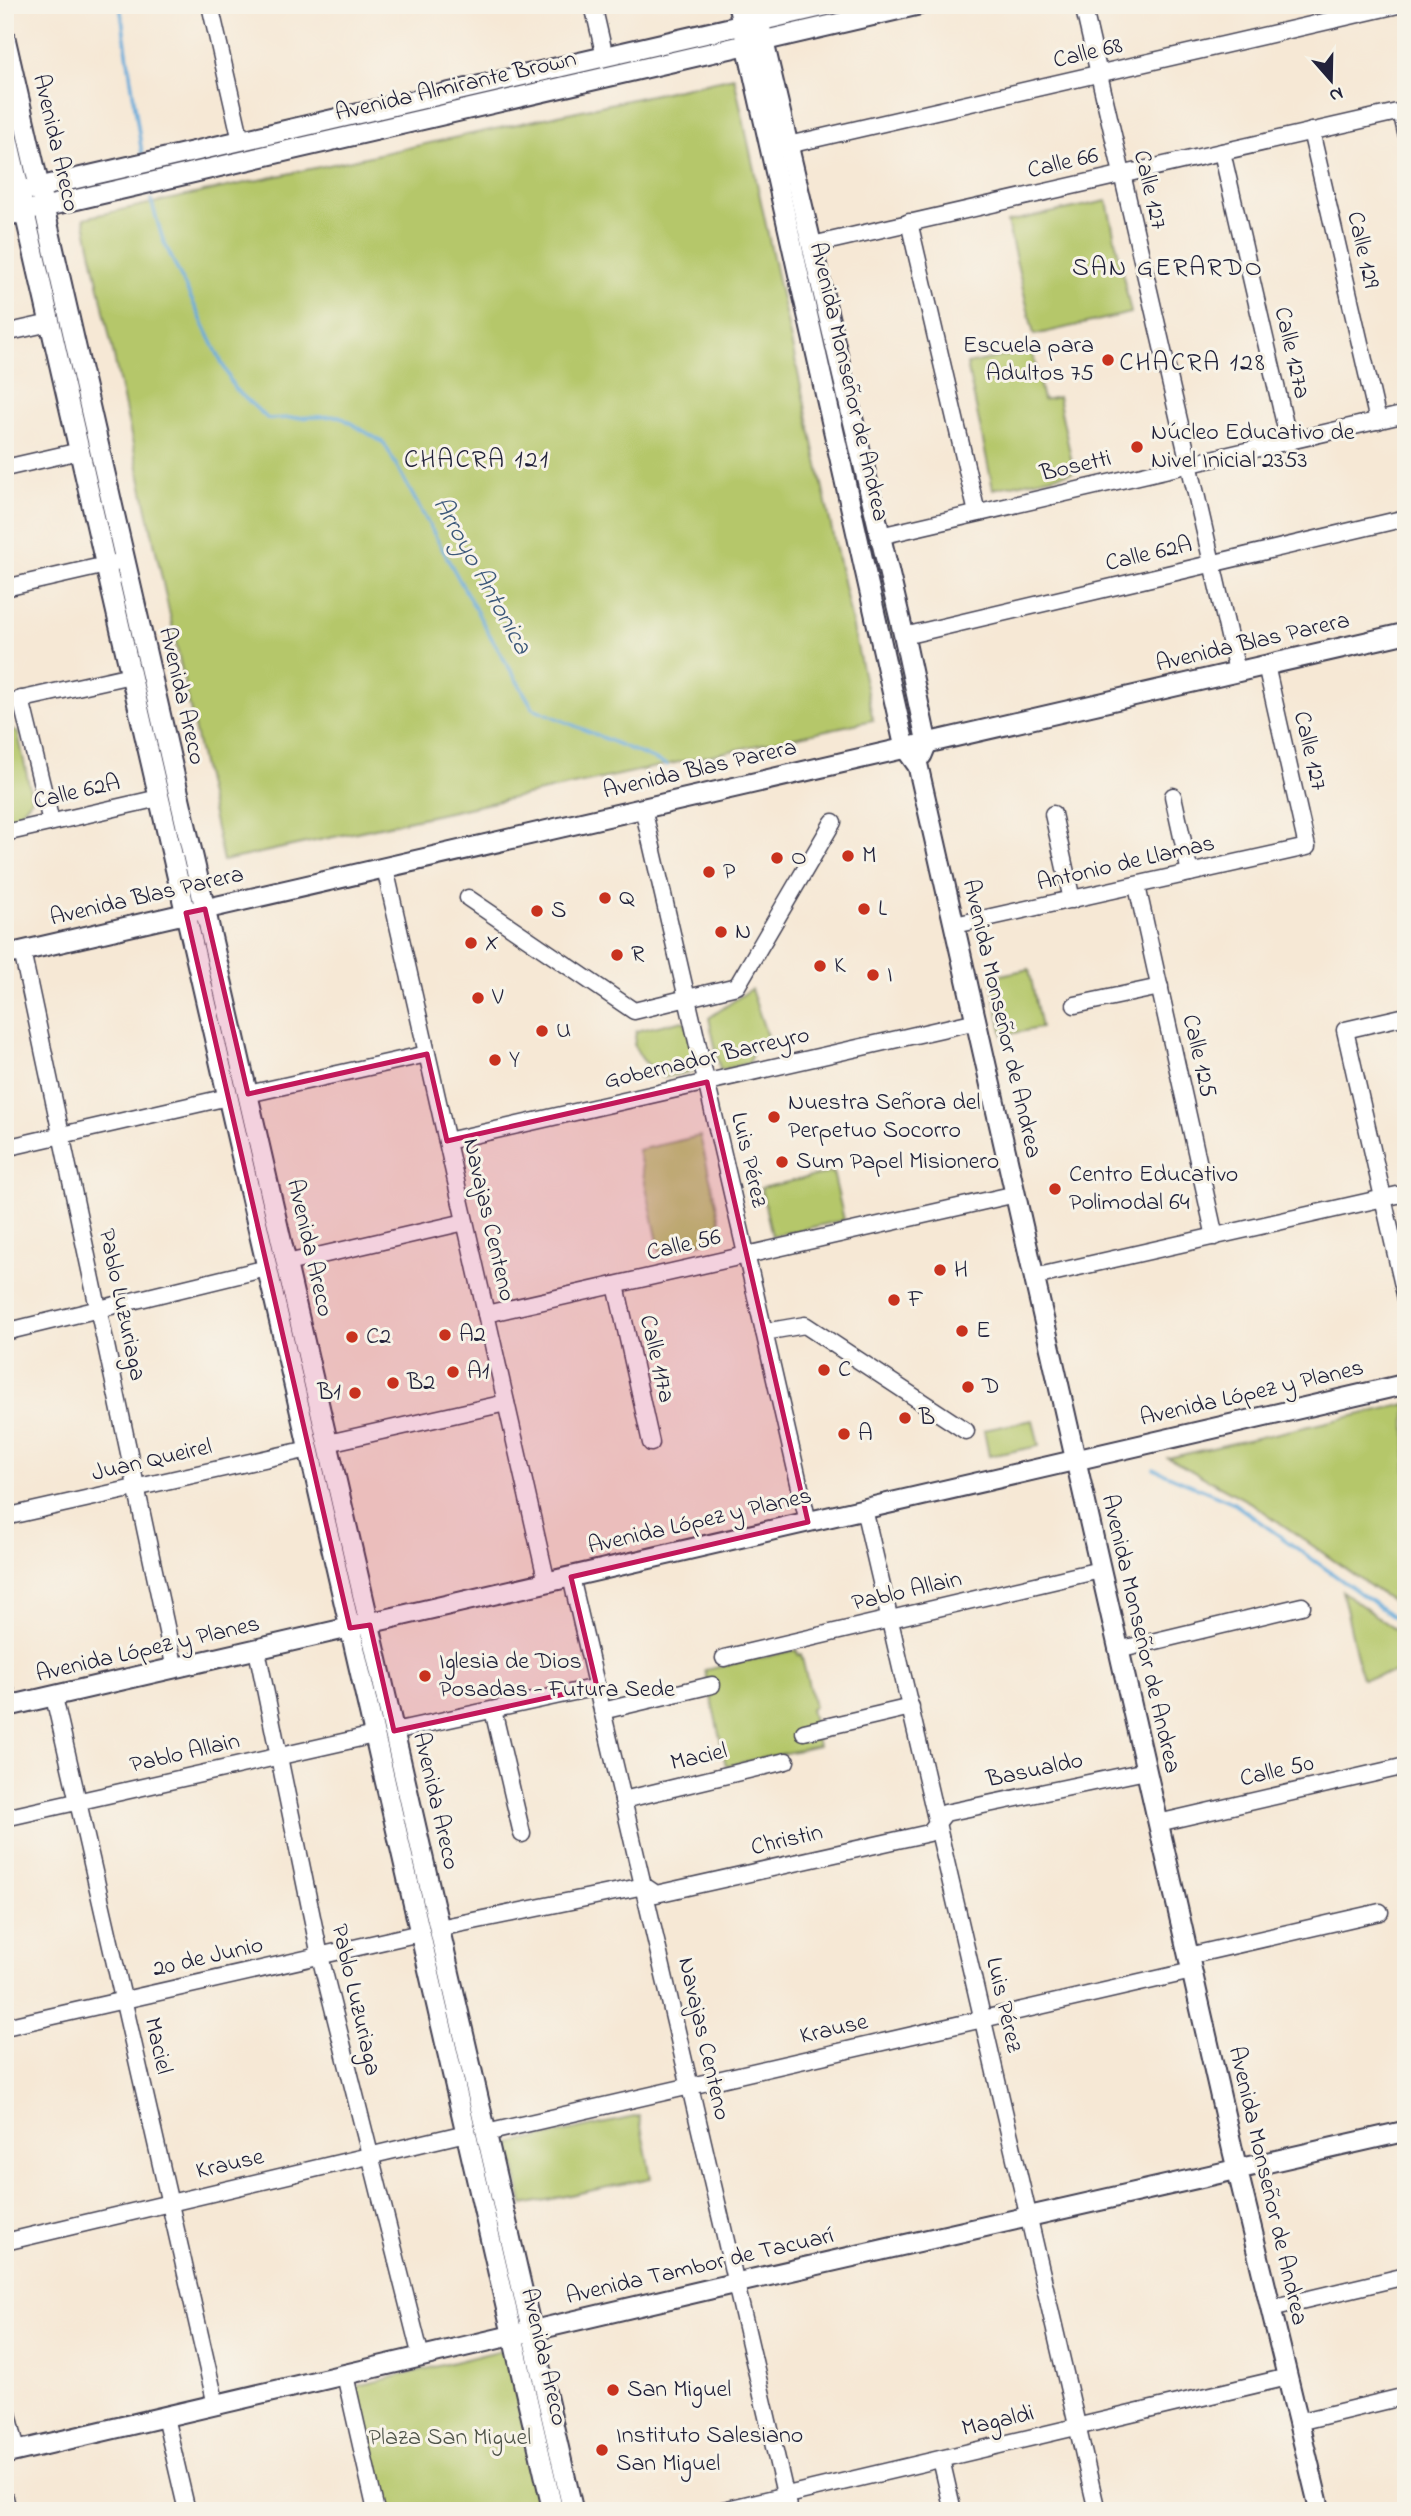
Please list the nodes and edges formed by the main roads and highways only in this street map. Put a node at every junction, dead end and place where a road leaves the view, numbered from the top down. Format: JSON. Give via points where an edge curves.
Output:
{"nodes":[{"id":1,"x":738,"y":5,"type":"edge"},
{"id":2,"x":829,"y":5,"type":"edge"},
{"id":3,"x":918,"y":5,"type":"edge"},
{"id":4,"x":752,"y":17,"type":"edge"},
{"id":5,"x":5,"y":38,"type":"edge"},
{"id":6,"x":755,"y":43,"type":"junction"},
{"id":7,"x":5,"y":127,"type":"edge"},
{"id":8,"x":40,"y":187,"type":"junction"},
{"id":9,"x":13,"y":194,"type":"edge"},
{"id":10,"x":44,"y":207,"type":"junction"},
{"id":11,"x":15,"y":213,"type":"edge"},
{"id":12,"x":116,"y":563,"type":"junction"},
{"id":13,"x":1406,"y":633,"type":"edge"},
{"id":14,"x":927,"y":743,"type":"junction"},
{"id":15,"x":905,"y":748,"type":"junction"},
{"id":16,"x":918,"y":766,"type":"junction"},
{"id":17,"x":205,"y":909,"type":"junction"},
{"id":18,"x":186,"y":914,"type":"junction"},
{"id":19,"x":14,"y":953,"type":"edge"},
{"id":20,"x":277,"y":1266,"type":"junction"},
{"id":21,"x":1406,"y":1384,"type":"edge"},
{"id":22,"x":1075,"y":1460,"type":"junction"},
{"id":23,"x":360,"y":1626,"type":"junction"},
{"id":24,"x":8,"y":1707,"type":"edge"},
{"id":25,"x":430,"y":1930,"type":"junction"},
{"id":26,"x":1406,"y":2130,"type":"edge"},
{"id":27,"x":1237,"y":2169,"type":"junction"},
{"id":28,"x":522,"y":2334,"type":"junction"},
{"id":29,"x":11,"y":2453,"type":"edge"},
{"id":30,"x":553,"y":2511,"type":"edge"},
{"id":31,"x":573,"y":2511,"type":"edge"},
{"id":32,"x":1320,"y":2511,"type":"edge"}],
"edges":[{"from":1,"to":4,"type":"main road","name":"Avenida Monseñor de Andrea"},
{"from":2,"to":4,"type":"main road","name":"Avenida Almirante Brown"},
{"from":3,"to":6,"type":"main road","name":"Avenida Almirante Brown"},
{"from":4,"to":6,"type":"main road","name":"Avenida Monseñor de Andrea"},
{"from":4,"to":8,"type":"main road","name":"Avenida Almirante Brown","via":[[605,57]]},
{"from":5,"to":8,"type":"main road","name":"Avenida Areco"},
{"from":6,"to":10,"type":"main road","name":"Avenida Almirante Brown"},
{"from":6,"to":14,"type":"main road","name":"Avenida Monseñor de Andrea","via":[[788,145]]},
{"from":6,"to":15,"type":"main road","name":"Avenida Monseñor de Andrea"},
{"from":7,"to":9,"type":"main road","name":"Avenida Areco"},
{"from":8,"to":9,"type":"main road","name":"Avenida Almirante Brown"},
{"from":8,"to":10,"type":"main road","name":"Avenida Areco"},
{"from":9,"to":11,"type":"main road","name":"Avenida Areco"},
{"from":10,"to":11,"type":"main road","name":"Avenida Almirante Brown"},
{"from":10,"to":12,"type":"main road","name":"Avenida Areco"},
{"from":11,"to":12,"type":"main road","name":"Avenida Areco","via":[[50,323],[80,451]]},
{"from":12,"to":17,"type":"main road","name":"Avenida Areco"},
{"from":12,"to":18,"type":"main road","name":"Avenida Areco","via":[[131,675]]},
{"from":13,"to":14,"type":"main road","name":"Avenida Blas Parera"},
{"from":14,"to":15,"type":"main road","name":"Avenida Blas Parera"},
{"from":14,"to":16,"type":"main road"},
{"from":15,"to":16,"type":"main road","name":"Avenida Monseñor de Andrea"},
{"from":15,"to":17,"type":"main road","name":"Avenida Blas Parera"},
{"from":16,"to":22,"type":"main road","name":"Avenida Monseñor de Andrea"},
{"from":17,"to":18,"type":"main road","name":"Avenida Blas Parera"},
{"from":17,"to":20,"type":"main road","name":"Avenida Areco","via":[[248,1094]]},
{"from":18,"to":19,"type":"main road","name":"Avenida Blas Parera"},
{"from":18,"to":20,"type":"main road","name":"Avenida Areco","via":[[228,1097]]},
{"from":20,"to":23,"type":"main road","name":"Avenida Areco","via":[[328,1443]]},
{"from":20,"to":23,"type":"main road","name":"Avenida Areco","via":[[309,1449]]},
{"from":21,"to":22,"type":"main road","name":"Avenida López y Planes"},
{"from":22,"to":23,"type":"main road","name":"Avenida López y Planes"},
{"from":22,"to":27,"type":"main road","name":"Avenida Monseñor de Andrea"},
{"from":23,"to":24,"type":"main road","name":"Avenida López y Planes"},
{"from":23,"to":25,"type":"main road","name":"Avenida Areco","via":[[394,1731]]},
{"from":23,"to":25,"type":"main road","name":"Avenida Areco","via":[[374,1734]]},
{"from":25,"to":28,"type":"main road","name":"Avenida Areco","via":[[486,2133]]},
{"from":25,"to":28,"type":"main road","name":"Avenida Areco","via":[[466,2133]]},
{"from":26,"to":27,"type":"main road","name":"Avenida Tambor de Tacuarí"},
{"from":27,"to":28,"type":"main road","name":"Avenida Tambor de Tacuarí"},
{"from":27,"to":32,"type":"main road","name":"Avenida Monseñor de Andrea"},
{"from":28,"to":29,"type":"main road","name":"Avenida Tambor de Tacuarí"},
{"from":28,"to":30,"type":"main road","name":"Avenida Areco"},
{"from":28,"to":31,"type":"main road","name":"Avenida Areco"}]}
